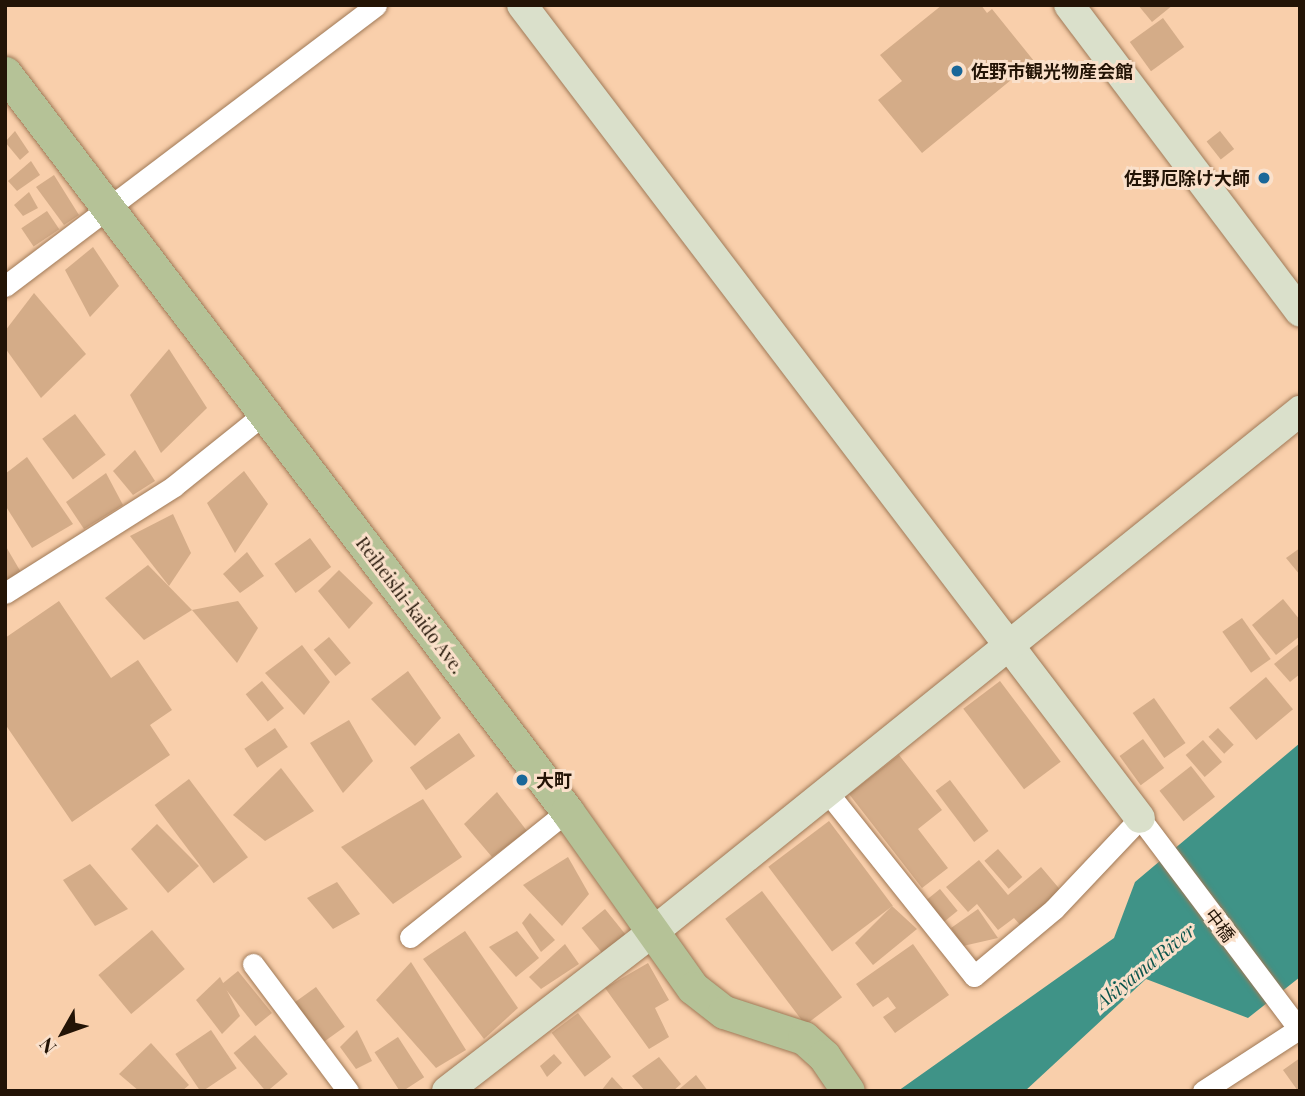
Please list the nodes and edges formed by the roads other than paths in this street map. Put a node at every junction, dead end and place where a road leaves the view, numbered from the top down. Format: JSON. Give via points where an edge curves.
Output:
{"nodes":[{"id":1,"x":376,"y":5,"type":"edge"},
{"id":2,"x":522,"y":5,"type":"edge"},
{"id":3,"x":1069,"y":5,"type":"edge"},
{"id":4,"x":5,"y":73,"type":"edge"},
{"id":5,"x":107,"y":208,"type":"junction"},
{"id":6,"x":5,"y":286,"type":"edge"},
{"id":7,"x":1300,"y":312,"type":"edge"},
{"id":8,"x":1300,"y":411,"type":"edge"},
{"id":9,"x":265,"y":413,"type":"junction"},
{"id":10,"x":5,"y":593,"type":"edge"},
{"id":11,"x":1008,"y":647,"type":"junction"},
{"id":12,"x":828,"y":793,"type":"junction"},
{"id":13,"x":567,"y":811,"type":"junction"},
{"id":14,"x":1146,"y":827,"type":"junction"},
{"id":15,"x":653,"y":932,"type":"junction"},
{"id":16,"x":410,"y":937,"type":"dead end"},
{"id":17,"x":253,"y":964,"type":"dead end"},
{"id":18,"x":1295,"y":1024,"type":"edge"},
{"id":19,"x":843,"y":1083,"type":"edge"},
{"id":20,"x":348,"y":1091,"type":"edge"},
{"id":21,"x":447,"y":1091,"type":"edge"},
{"id":22,"x":1203,"y":1091,"type":"edge"}],
"edges":[{"from":1,"to":5,"type":"street"},
{"from":2,"to":11,"type":"street"},
{"from":3,"to":7,"type":"street"},
{"from":4,"to":5,"type":"main road","name":"Reiheishi-kaido Ave."},
{"from":5,"to":6,"type":"street"},
{"from":5,"to":9,"type":"main road","name":"Reiheishi-kaido Ave."},
{"from":8,"to":11,"type":"street"},
{"from":9,"to":10,"type":"street","via":[[174,486]]},
{"from":9,"to":13,"type":"main road","name":"Reiheishi-kaido Ave."},
{"from":11,"to":12,"type":"street"},
{"from":11,"to":14,"type":"street"},
{"from":12,"to":14,"type":"street","via":[[974,976]]},
{"from":12,"to":15,"type":"street"},
{"from":13,"to":15,"type":"main road","name":"Reiheishi-kaido Ave."},
{"from":13,"to":16,"type":"street"},
{"from":14,"to":18,"type":"street","name":"中橋"},
{"from":15,"to":19,"type":"main road","name":"Reiheishi-kaido Ave.","via":[[708,1002],[724,1012],[804,1038]]},
{"from":15,"to":21,"type":"street"},
{"from":17,"to":20,"type":"street"},
{"from":18,"to":22,"type":"street"}]}
